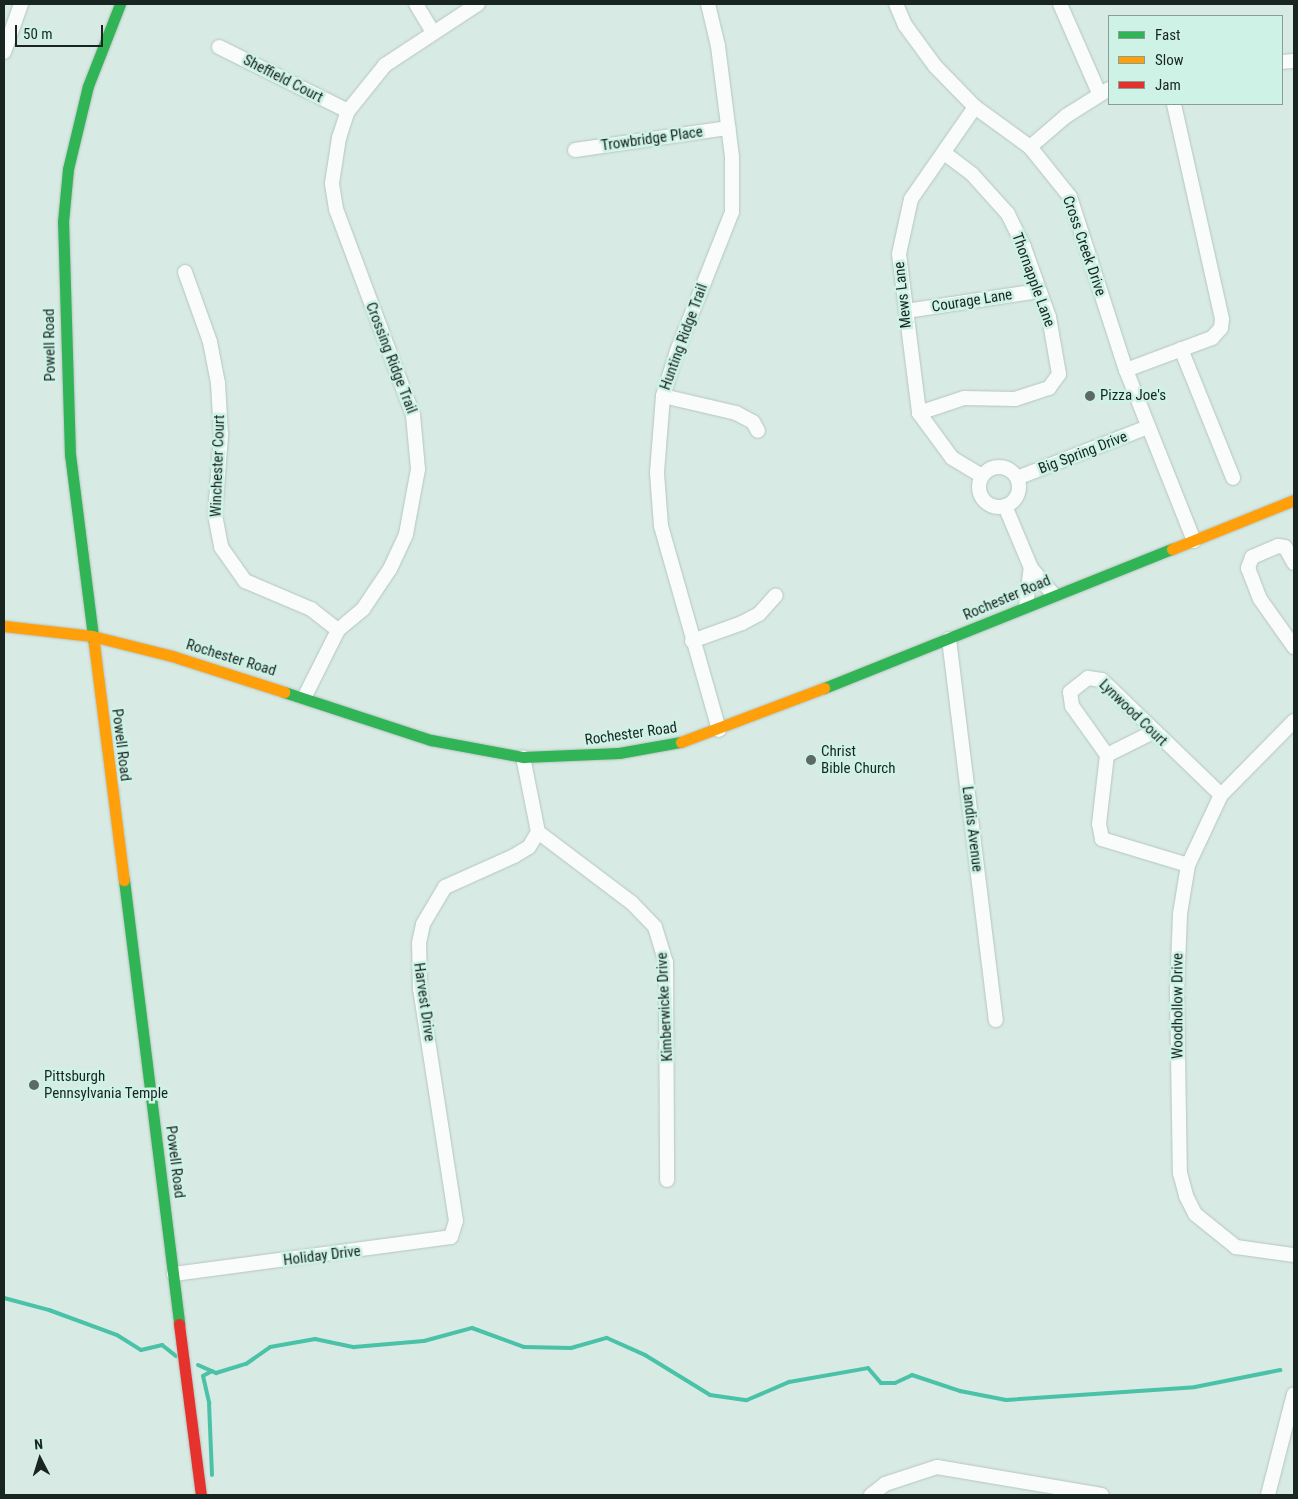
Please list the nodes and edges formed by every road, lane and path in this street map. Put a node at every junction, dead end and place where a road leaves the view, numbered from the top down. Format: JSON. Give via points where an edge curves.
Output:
{"nodes":[{"id":1,"x":21,"y":4,"type":"edge"},
{"id":2,"x":120,"y":4,"type":"edge"},
{"id":3,"x":416,"y":4,"type":"edge"},
{"id":4,"x":478,"y":4,"type":"edge"},
{"id":5,"x":708,"y":4,"type":"edge"},
{"id":6,"x":896,"y":4,"type":"edge"},
{"id":7,"x":1060,"y":4,"type":"edge"},
{"id":8,"x":432,"y":31,"type":"junction"},
{"id":9,"x":219,"y":47,"type":"dead end"},
{"id":10,"x":4,"y":52,"type":"edge"},
{"id":11,"x":1104,"y":91,"type":"edge"},
{"id":12,"x":1174,"y":105,"type":"edge"},
{"id":13,"x":975,"y":107,"type":"junction"},
{"id":14,"x":348,"y":111,"type":"junction"},
{"id":15,"x":728,"y":128,"type":"junction"},
{"id":16,"x":1030,"y":147,"type":"junction"},
{"id":17,"x":575,"y":150,"type":"dead end"},
{"id":18,"x":944,"y":153,"type":"junction"},
{"id":19,"x":185,"y":272,"type":"dead end"},
{"id":20,"x":1039,"y":291,"type":"junction"},
{"id":21,"x":906,"y":311,"type":"junction"},
{"id":22,"x":1181,"y":349,"type":"junction"},
{"id":23,"x":1126,"y":370,"type":"junction"},
{"id":24,"x":663,"y":396,"type":"junction"},
{"id":25,"x":919,"y":413,"type":"junction"},
{"id":26,"x":1148,"y":427,"type":"junction"},
{"id":27,"x":758,"y":431,"type":"dead end"},
{"id":28,"x":982,"y":476,"type":"junction"},
{"id":29,"x":1017,"y":478,"type":"junction"},
{"id":30,"x":1233,"y":478,"type":"dead end"},
{"id":31,"x":1294,"y":500,"type":"edge"},
{"id":32,"x":1005,"y":506,"type":"junction"},
{"id":33,"x":1194,"y":541,"type":"junction"},
{"id":34,"x":1294,"y":563,"type":"edge"},
{"id":35,"x":1031,"y":568,"type":"junction"},
{"id":36,"x":776,"y":595,"type":"dead end"},
{"id":37,"x":1054,"y":595,"type":"junction"},
{"id":38,"x":1026,"y":606,"type":"junction"},
{"id":39,"x":4,"y":626,"type":"edge"},
{"id":40,"x":338,"y":630,"type":"junction"},
{"id":41,"x":92,"y":636,"type":"junction"},
{"id":42,"x":949,"y":639,"type":"junction"},
{"id":43,"x":692,"y":640,"type":"junction"},
{"id":44,"x":1294,"y":647,"type":"edge"},
{"id":45,"x":305,"y":696,"type":"junction"},
{"id":46,"x":1294,"y":721,"type":"edge"},
{"id":47,"x":719,"y":730,"type":"junction"},
{"id":48,"x":1153,"y":732,"type":"junction"},
{"id":49,"x":1107,"y":755,"type":"junction"},
{"id":50,"x":523,"y":757,"type":"junction"},
{"id":51,"x":1221,"y":795,"type":"junction"},
{"id":52,"x":538,"y":832,"type":"junction"},
{"id":53,"x":1188,"y":865,"type":"junction"},
{"id":54,"x":996,"y":1020,"type":"dead end"},
{"id":55,"x":666,"y":1180,"type":"dead end"},
{"id":56,"x":456,"y":1221,"type":"joint"},
{"id":57,"x":1294,"y":1256,"type":"edge"},
{"id":58,"x":174,"y":1274,"type":"junction"},
{"id":59,"x":1294,"y":1394,"type":"edge"},
{"id":60,"x":201,"y":1495,"type":"edge"},
{"id":61,"x":871,"y":1495,"type":"edge"},
{"id":62,"x":1102,"y":1495,"type":"edge"},
{"id":63,"x":1268,"y":1495,"type":"edge"}],
"edges":[{"from":1,"to":10,"type":"street"},
{"from":2,"to":41,"type":"street","name":"Powell Road","via":[[88,86],[68,169],[63,222],[70,455]]},
{"from":3,"to":8,"type":"street"},
{"from":4,"to":8,"type":"street","name":"Crossing Ridge Trail"},
{"from":5,"to":15,"type":"street","name":"Hunting Ridge Trail","via":[[718,46]]},
{"from":6,"to":13,"type":"street","name":"Cross Creek Drive","via":[[905,25],[935,66]]},
{"from":7,"to":11,"type":"street"},
{"from":8,"to":14,"type":"street","name":"Crossing Ridge Trail","via":[[385,65]]},
{"from":9,"to":14,"type":"street","name":"Sheffield Court"},
{"from":11,"to":16,"type":"street"},
{"from":12,"to":22,"type":"street","via":[[1222,319],[1221,328],[1212,338]]},
{"from":13,"to":16,"type":"street","name":"Cross Creek Drive"},
{"from":13,"to":18,"type":"street","name":"Mews Lane"},
{"from":14,"to":40,"type":"street","name":"Crossing Ridge Trail","via":[[332,183],[336,209],[413,415],[418,469],[406,534],[390,569],[363,609]]},
{"from":15,"to":17,"type":"street","name":"Trowbridge Place"},
{"from":15,"to":24,"type":"street","name":"Hunting Ridge Trail","via":[[734,188],[732,212],[677,351]]},
{"from":16,"to":23,"type":"street","name":"Cross Creek Drive","via":[[1070,197]]},
{"from":18,"to":20,"type":"street","name":"Thornapple Lane","via":[[972,174],[1008,214]]},
{"from":18,"to":21,"type":"street","name":"Mews Lane","via":[[910,199],[902,224],[898,254]]},
{"from":19,"to":40,"type":"street","name":"Winchester Court","via":[[210,342],[218,383],[221,435],[215,515],[220,547],[246,581],[311,609]]},
{"from":20,"to":21,"type":"street","name":"Courage Lane"},
{"from":20,"to":25,"type":"street","name":"Thornapple Lane","via":[[1059,374],[1049,388],[1015,398],[957,399]]},
{"from":21,"to":25,"type":"street","name":"Mews Lane"},
{"from":22,"to":23,"type":"street"},
{"from":22,"to":30,"type":"street"},
{"from":23,"to":26,"type":"street","name":"Cross Creek Drive"},
{"from":24,"to":27,"type":"street","via":[[736,413],[753,422]]},
{"from":24,"to":43,"type":"street","name":"Hunting Ridge Trail","via":[[657,436],[658,504]]},
{"from":25,"to":28,"type":"street","name":"Mews Lane","via":[[952,458]]},
{"from":26,"to":29,"type":"street","name":"Big Spring Drive"},
{"from":26,"to":33,"type":"street","name":"Cross Creek Drive"},
{"from":28,"to":29,"type":"street","via":[[1000,467]]},
{"from":28,"to":32,"type":"street","via":[[978,488],[982,500],[993,507]]},
{"from":29,"to":32,"type":"street","via":[[1014,500]]},
{"from":31,"to":33,"type":"street","name":"Rochester Road"},
{"from":32,"to":35,"type":"street"},
{"from":33,"to":37,"type":"street","name":"Rochester Road"},
{"from":34,"to":44,"type":"street","via":[[1285,547],[1278,546],[1252,557],[1248,568],[1260,600]]},
{"from":35,"to":37,"type":"street"},
{"from":35,"to":38,"type":"street"},
{"from":36,"to":43,"type":"street","via":[[759,614]]},
{"from":37,"to":38,"type":"street","name":"Rochester Road"},
{"from":38,"to":42,"type":"street","name":"Rochester Road"},
{"from":39,"to":41,"type":"street","name":"Rochester Road"},
{"from":40,"to":45,"type":"street","name":"Crossing Ridge Trail"},
{"from":41,"to":45,"type":"street","name":"Rochester Road"},
{"from":41,"to":58,"type":"street","name":"Powell Road"},
{"from":42,"to":47,"type":"street","name":"Rochester Road"},
{"from":42,"to":54,"type":"street","name":"Landis Avenue"},
{"from":43,"to":47,"type":"street","name":"Hunting Ridge Trail"},
{"from":45,"to":50,"type":"street","name":"Rochester Road","via":[[432,740]]},
{"from":46,"to":51,"type":"street","name":"Woodhollow Drive"},
{"from":47,"to":50,"type":"street","name":"Rochester Road","via":[[659,747],[619,753]]},
{"from":48,"to":49,"type":"street"},
{"from":48,"to":49,"type":"street","name":"Lynwood Court","via":[[1102,680],[1088,678],[1070,692],[1070,698]]},
{"from":48,"to":51,"type":"street","name":"Lynwood Court"},
{"from":49,"to":53,"type":"street","via":[[1099,832],[1102,838]]},
{"from":50,"to":52,"type":"street"},
{"from":51,"to":53,"type":"street","name":"Woodhollow Drive"},
{"from":52,"to":55,"type":"street","name":"Kimberwicke Drive","via":[[632,903],[655,927],[666,962]]},
{"from":52,"to":56,"type":"street","name":"Harvest Drive","via":[[529,847],[514,856],[445,887],[423,924],[419,943],[420,989]]},
{"from":53,"to":57,"type":"street","name":"Woodhollow Drive","via":[[1180,914],[1177,990],[1180,1173],[1184,1189],[1195,1214],[1236,1247]]},
{"from":56,"to":58,"type":"street","name":"Holiday Drive","via":[[451,1237],[443,1241]]},
{"from":58,"to":60,"type":"street","name":"Powell Road"},
{"from":59,"to":63,"type":"street"},
{"from":61,"to":62,"type":"street","via":[[885,1484],[937,1466]]}]}
